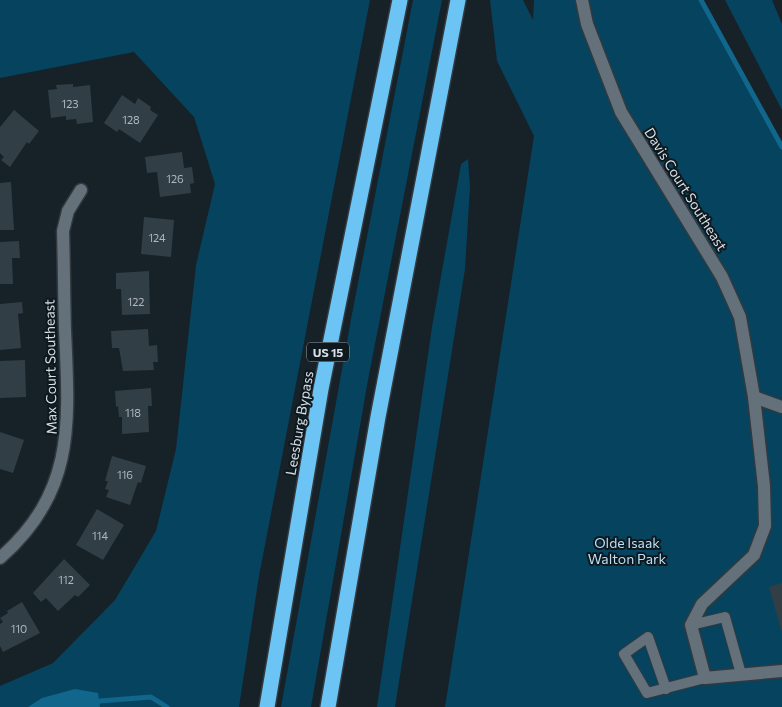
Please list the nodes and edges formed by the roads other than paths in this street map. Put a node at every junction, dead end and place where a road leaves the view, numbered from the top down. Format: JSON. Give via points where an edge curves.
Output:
{"nodes":[{"id":1,"x":400,"y":0,"type":"edge"},
{"id":2,"x":582,"y":0,"type":"edge"},
{"id":3,"x":458,"y":2,"type":"edge"},
{"id":4,"x":81,"y":190,"type":"dead end"},
{"id":5,"x":754,"y":397,"type":"junction"},
{"id":6,"x":782,"y":407,"type":"edge"},
{"id":7,"x":0,"y":558,"type":"edge"},
{"id":8,"x":691,"y":624,"type":"junction"},
{"id":9,"x":782,"y":671,"type":"edge"},
{"id":10,"x":741,"y":674,"type":"junction"},
{"id":11,"x":705,"y":678,"type":"junction"},
{"id":12,"x":666,"y":689,"type":"junction"},
{"id":13,"x":267,"y":707,"type":"edge"},
{"id":14,"x":328,"y":707,"type":"edge"}],
"edges":[{"from":1,"to":13,"type":"highway","name":"Leesburg Bypass","number":"US 15","via":[[321,389]]},
{"from":2,"to":5,"type":"street","name":"Davis Court Southeast","via":[[587,24],[621,112],[722,277],[740,317]]},
{"from":3,"to":14,"type":"highway","via":[[378,417]]},
{"from":4,"to":7,"type":"street","name":"Max Court Southeast","via":[[68,211],[63,231],[68,399],[65,446],[48,498],[31,525]]},
{"from":5,"to":6,"type":"street"},
{"from":5,"to":8,"type":"street","name":"Davis Court Southeast","via":[[765,526],[754,555],[702,604]]},
{"from":8,"to":10,"type":"lane","via":[[725,617]]},
{"from":8,"to":11,"type":"street"},
{"from":9,"to":10,"type":"street"},
{"from":10,"to":11,"type":"street"},
{"from":11,"to":12,"type":"lane"},
{"from":12,"to":12,"type":"lane","via":[[647,693],[624,654],[648,637]]}]}
